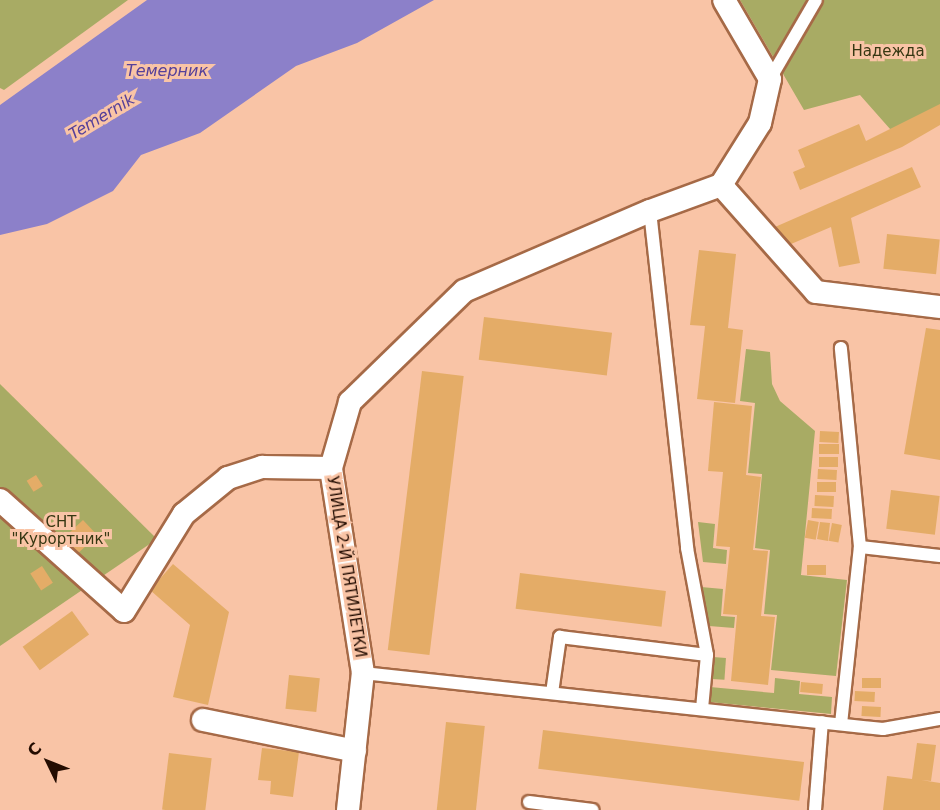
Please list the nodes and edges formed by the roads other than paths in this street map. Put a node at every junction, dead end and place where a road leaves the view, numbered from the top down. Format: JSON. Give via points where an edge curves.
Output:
{"nodes":[{"id":1,"x":724,"y":0,"type":"edge"},
{"id":2,"x":816,"y":0,"type":"edge"},
{"id":3,"x":770,"y":79,"type":"junction"},
{"id":4,"x":721,"y":185,"type":"junction"},
{"id":5,"x":650,"y":211,"type":"junction"},
{"id":6,"x":940,"y":307,"type":"edge"},
{"id":7,"x":842,"y":348,"type":"dead end"},
{"id":8,"x":331,"y":468,"type":"junction"},
{"id":9,"x":0,"y":500,"type":"edge"},
{"id":10,"x":860,"y":547,"type":"junction"},
{"id":11,"x":940,"y":556,"type":"edge"},
{"id":12,"x":707,"y":655,"type":"junction"},
{"id":13,"x":363,"y":673,"type":"junction"},
{"id":14,"x":552,"y":693,"type":"junction"},
{"id":15,"x":702,"y":709,"type":"junction"},
{"id":16,"x":940,"y":719,"type":"edge"},
{"id":17,"x":202,"y":720,"type":"dead end"},
{"id":18,"x":822,"y":722,"type":"junction"},
{"id":19,"x":841,"y":724,"type":"junction"},
{"id":20,"x":356,"y":751,"type":"junction"},
{"id":21,"x":529,"y":802,"type":"dead end"},
{"id":22,"x":348,"y":810,"type":"edge"},
{"id":23,"x":592,"y":810,"type":"edge"},
{"id":24,"x":814,"y":810,"type":"edge"}],
"edges":[{"from":1,"to":3,"type":"street"},
{"from":2,"to":3,"type":"lane"},
{"from":3,"to":4,"type":"street","via":[[760,123]]},
{"from":4,"to":5,"type":"street","name":"УЛИЦА 2-Й ПЯТИЛЕТКИ"},
{"from":4,"to":6,"type":"street","via":[[816,292]]},
{"from":5,"to":8,"type":"street","name":"УЛИЦА 2-Й ПЯТИЛЕТКИ","via":[[464,291],[350,402]]},
{"from":5,"to":12,"type":"lane","via":[[669,355],[687,548]]},
{"from":7,"to":10,"type":"lane"},
{"from":8,"to":9,"type":"street","via":[[262,467],[228,478],[184,514],[124,611]]},
{"from":8,"to":13,"type":"street","name":"УЛИЦА 2-Й ПЯТИЛЕТКИ"},
{"from":10,"to":11,"type":"lane"},
{"from":10,"to":19,"type":"lane"},
{"from":12,"to":14,"type":"lane","via":[[560,637]]},
{"from":12,"to":15,"type":"lane"},
{"from":13,"to":14,"type":"lane"},
{"from":13,"to":20,"type":"street","name":"УЛИЦА 2-Й ПЯТИЛЕТКИ"},
{"from":14,"to":15,"type":"lane"},
{"from":15,"to":18,"type":"lane"},
{"from":16,"to":19,"type":"lane","via":[[883,729]]},
{"from":17,"to":20,"type":"street"},
{"from":18,"to":19,"type":"lane"},
{"from":18,"to":24,"type":"lane"},
{"from":20,"to":22,"type":"street","name":"УЛИЦА 2-Й ПЯТИЛЕТКИ"},
{"from":21,"to":23,"type":"lane"}]}
